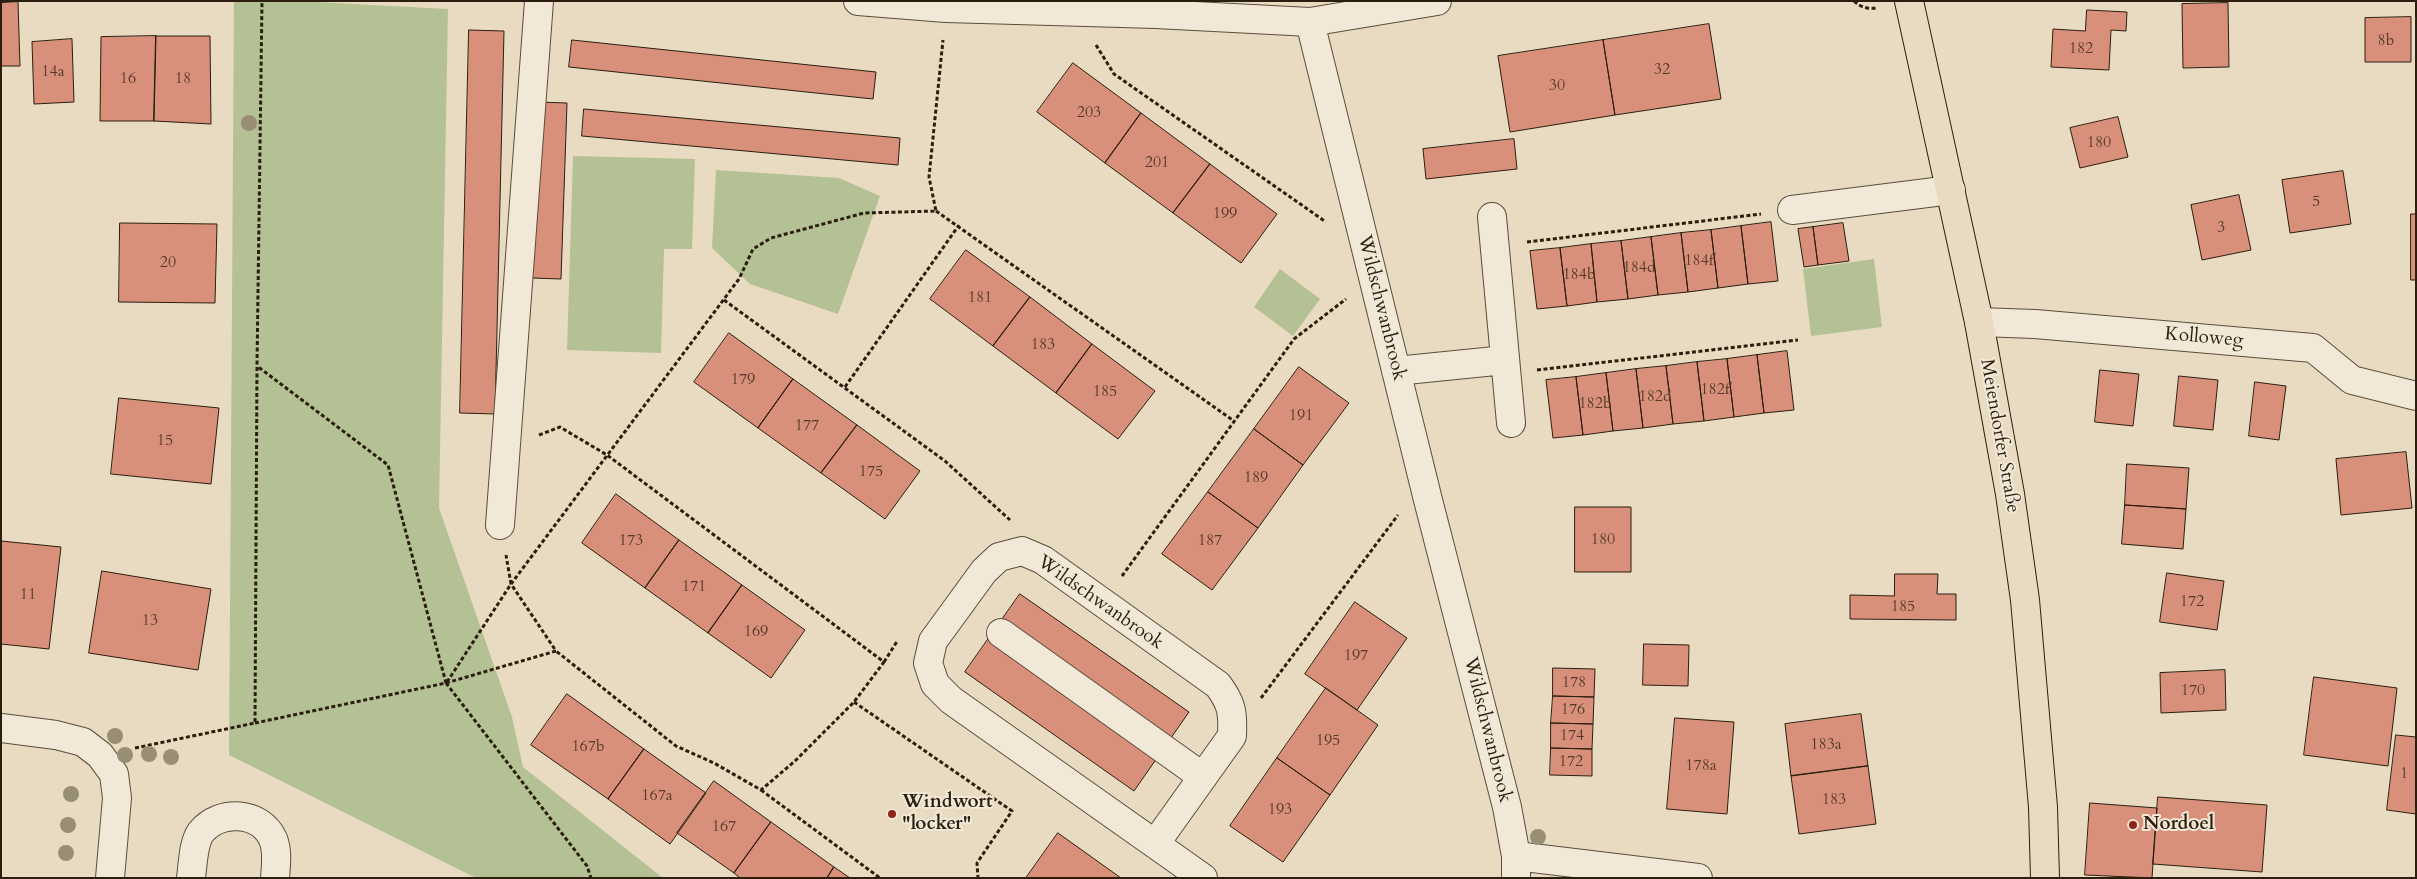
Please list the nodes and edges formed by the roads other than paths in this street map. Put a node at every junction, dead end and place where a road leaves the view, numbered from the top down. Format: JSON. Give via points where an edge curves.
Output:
{"nodes":[{"id":1,"x":538,"y":1,"type":"edge"},
{"id":2,"x":858,"y":1,"type":"edge"},
{"id":3,"x":1437,"y":1,"type":"edge"},
{"id":4,"x":1909,"y":1,"type":"edge"},
{"id":5,"x":1156,"y":8,"type":"edge"},
{"id":6,"x":1310,"y":22,"type":"junction"},
{"id":7,"x":1951,"y":190,"type":"junction"},
{"id":8,"x":1792,"y":210,"type":"road end"},
{"id":9,"x":1492,"y":217,"type":"dead end"},
{"id":10,"x":1979,"y":322,"type":"junction"},
{"id":11,"x":1506,"y":367,"type":"junction"},
{"id":12,"x":1396,"y":371,"type":"junction"},
{"id":13,"x":2416,"y":396,"type":"edge"},
{"id":14,"x":1512,"y":423,"type":"dead end"},
{"id":15,"x":500,"y":525,"type":"dead end"},
{"id":16,"x":1001,"y":633,"type":"dead end"},
{"id":17,"x":1,"y":728,"type":"edge"},
{"id":18,"x":1202,"y":777,"type":"junction"},
{"id":19,"x":1155,"y":844,"type":"junction"},
{"id":20,"x":1516,"y":867,"type":"edge"},
{"id":21,"x":110,"y":878,"type":"edge"},
{"id":22,"x":191,"y":878,"type":"edge"},
{"id":23,"x":276,"y":878,"type":"edge"},
{"id":24,"x":1203,"y":878,"type":"edge"},
{"id":25,"x":1698,"y":878,"type":"edge"},
{"id":26,"x":2045,"y":878,"type":"edge"}],
"edges":[{"from":1,"to":15,"type":"street"},
{"from":2,"to":5,"type":"street","via":[[946,8],[1076,12]]},
{"from":3,"to":6,"type":"street"},
{"from":4,"to":7,"type":"main road","name":"Meiendorfer Straße"},
{"from":5,"to":6,"type":"street"},
{"from":6,"to":12,"type":"street","name":"Wildschwanbrook"},
{"from":7,"to":8,"type":"street"},
{"from":7,"to":10,"type":"main road","name":"Meiendorfer Straße"},
{"from":9,"to":11,"type":"street"},
{"from":10,"to":13,"type":"street","name":"Kolloweg","via":[[2313,348],[2352,380]]},
{"from":10,"to":26,"type":"main road","name":"Meiendorfer Straße","via":[[2010,494],[2025,600],[2043,806]]},
{"from":11,"to":12,"type":"street"},
{"from":11,"to":14,"type":"street"},
{"from":12,"to":20,"type":"street","name":"Wildschwanbrook","via":[[1507,806]]},
{"from":16,"to":18,"type":"street"},
{"from":17,"to":21,"type":"street","via":[[83,742],[100,755],[114,774],[117,798]]},
{"from":18,"to":19,"type":"street"},
{"from":18,"to":19,"type":"street","name":"Wildschwanbrook","via":[[1232,736],[1230,701],[1218,685],[1043,560],[1022,551],[999,557],[984,571],[933,641],[928,663],[935,684],[952,700]]},
{"from":19,"to":24,"type":"street","name":"Wildschwanbrook"},
{"from":20,"to":25,"type":"street","name":"Wildschwanbrook"},
{"from":22,"to":23,"type":"street","via":[[201,832],[230,815],[253,819],[264,826],[273,839]]}]}
